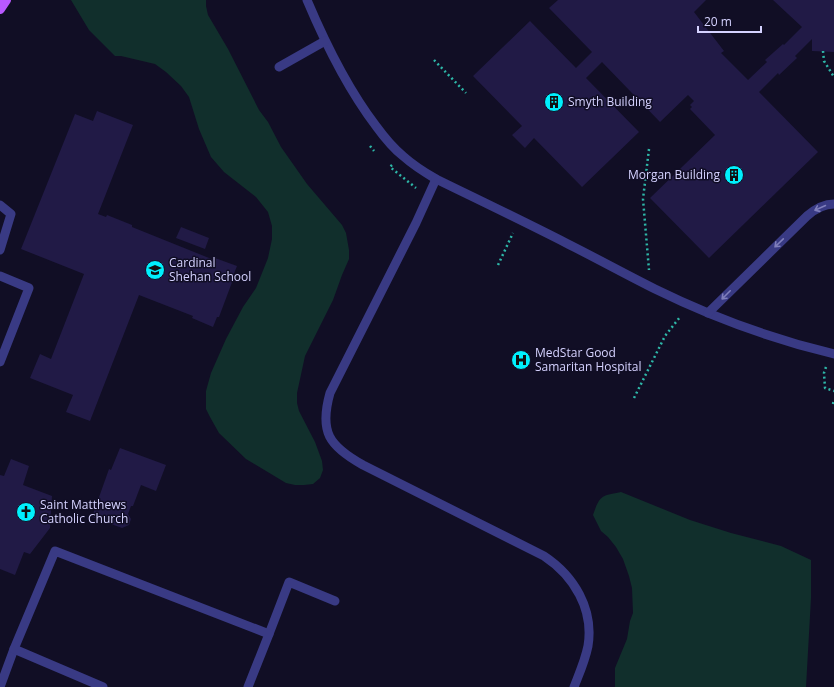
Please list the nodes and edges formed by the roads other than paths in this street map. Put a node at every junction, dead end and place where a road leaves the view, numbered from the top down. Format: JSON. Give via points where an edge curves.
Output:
{"nodes":[{"id":1,"x":6,"y":0,"type":"edge"},
{"id":2,"x":307,"y":0,"type":"edge"},
{"id":3,"x":0,"y":9,"type":"edge"},
{"id":4,"x":325,"y":41,"type":"junction"},
{"id":5,"x":279,"y":67,"type":"dead end"},
{"id":6,"x":436,"y":179,"type":"junction"},
{"id":7,"x":834,"y":204,"type":"edge"},
{"id":8,"x":0,"y":205,"type":"edge"},
{"id":9,"x":0,"y":250,"type":"edge"},
{"id":10,"x":0,"y":276,"type":"edge"},
{"id":11,"x":708,"y":313,"type":"junction"},
{"id":12,"x":834,"y":354,"type":"edge"},
{"id":13,"x":0,"y":362,"type":"edge"},
{"id":14,"x":335,"y":601,"type":"dead end"},
{"id":15,"x":269,"y":634,"type":"junction"},
{"id":16,"x":14,"y":649,"type":"junction"},
{"id":17,"x":0,"y":687,"type":"edge"},
{"id":18,"x":102,"y":687,"type":"edge"},
{"id":19,"x":248,"y":687,"type":"edge"},
{"id":20,"x":574,"y":687,"type":"edge"}],
"edges":[{"from":1,"to":3,"type":"main road"},
{"from":2,"to":4,"type":"lane"},
{"from":4,"to":5,"type":"lane"},
{"from":4,"to":6,"type":"lane","via":[[356,97],[386,139],[418,168]]},
{"from":6,"to":11,"type":"lane"},
{"from":6,"to":20,"type":"lane","via":[[330,393],[326,412],[327,430],[334,444],[344,455],[544,556],[566,574],[582,598],[589,632],[584,661]]},
{"from":7,"to":11,"type":"lane","one_way":true,"via":[[818,207],[807,216]]},
{"from":8,"to":9,"type":"lane","via":[[12,214]]},
{"from":10,"to":13,"type":"lane","via":[[29,288]]},
{"from":11,"to":12,"type":"lane","via":[[771,337]]},
{"from":14,"to":15,"type":"lane","via":[[289,582]]},
{"from":15,"to":16,"type":"lane","via":[[54,551]]},
{"from":15,"to":19,"type":"lane"},
{"from":16,"to":17,"type":"lane"},
{"from":16,"to":18,"type":"lane"}]}
